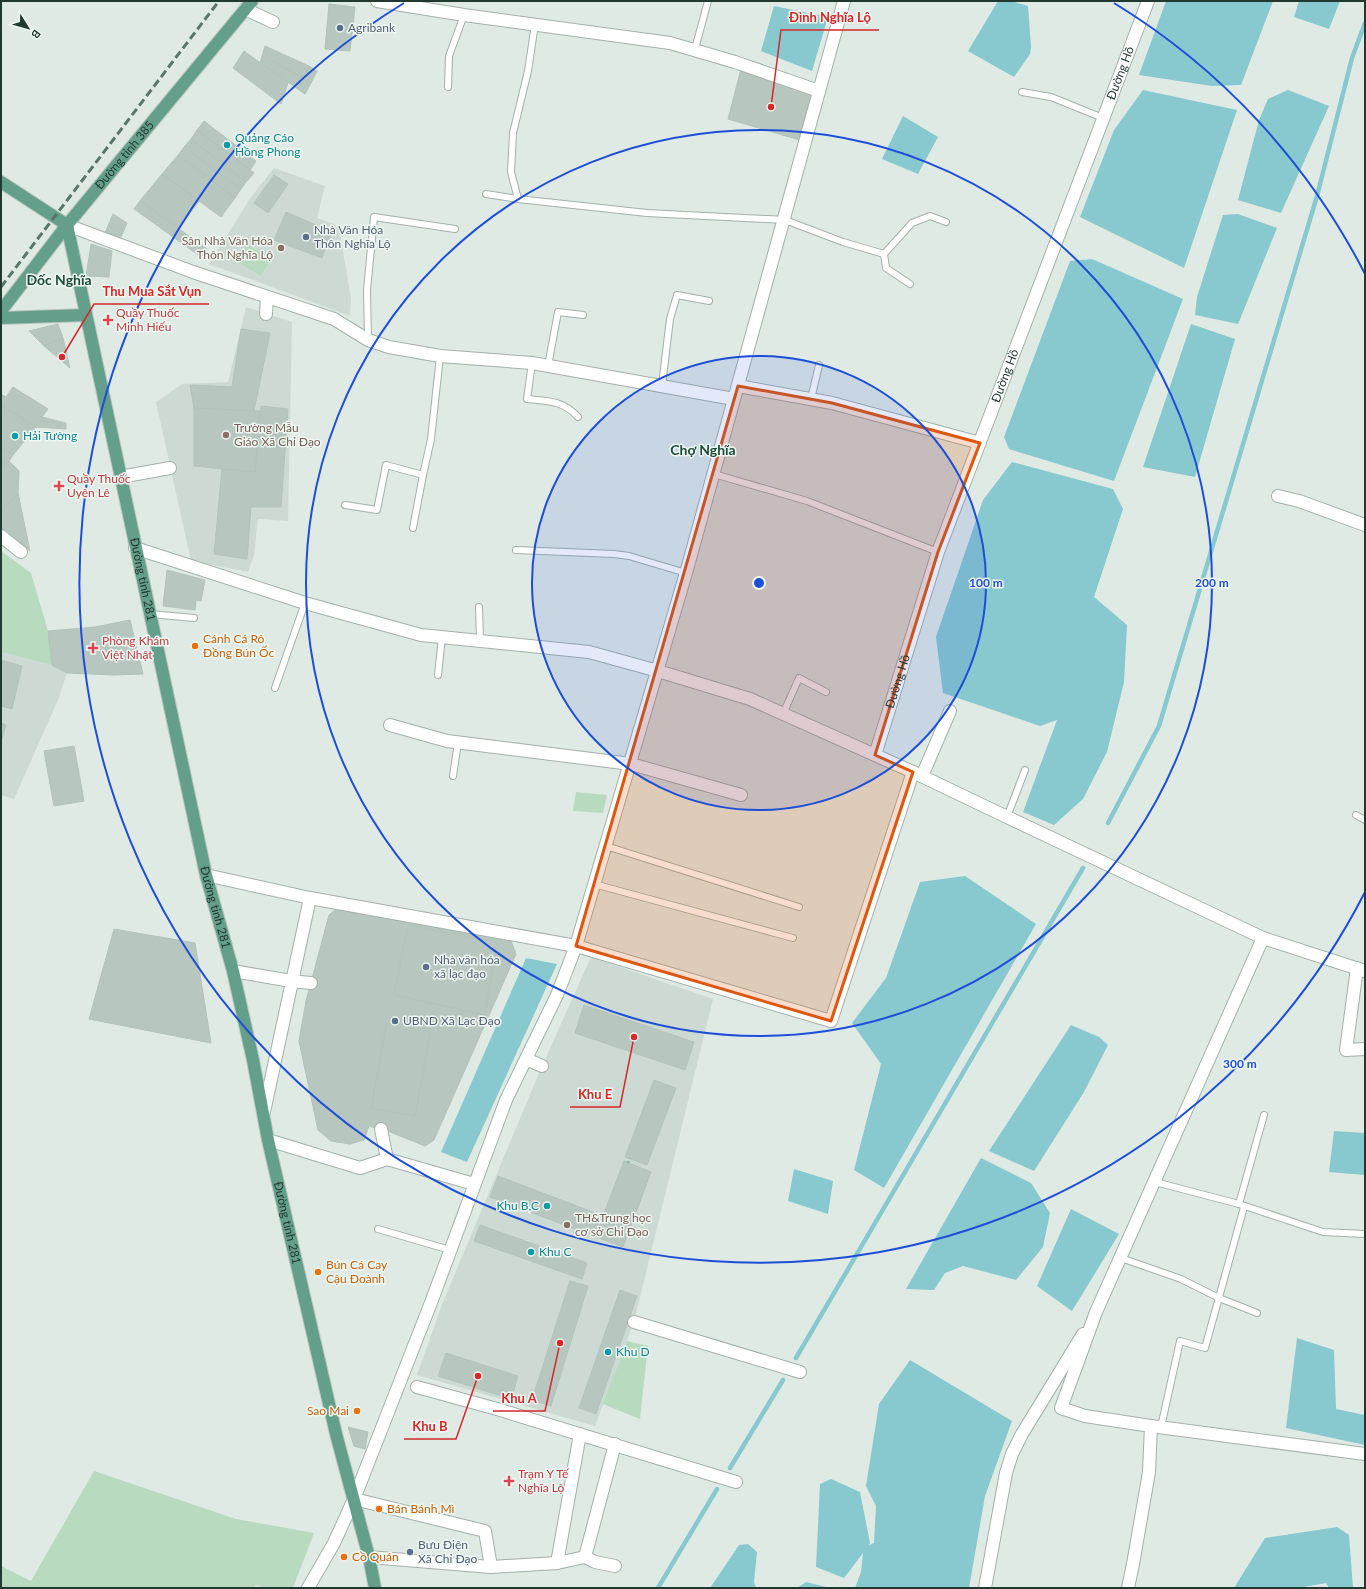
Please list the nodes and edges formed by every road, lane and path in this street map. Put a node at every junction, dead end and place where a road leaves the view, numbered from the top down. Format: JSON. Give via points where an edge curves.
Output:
{"nodes":[{"id":1,"x":377,"y":1,"type":"edge"},
{"id":2,"x":708,"y":1,"type":"edge"},
{"id":3,"x":844,"y":1,"type":"edge"},
{"id":4,"x":1148,"y":1,"type":"edge"},
{"id":5,"x":248,"y":5,"type":"edge"},
{"id":6,"x":464,"y":15,"type":"junction"},
{"id":7,"x":274,"y":22,"type":"dead end"},
{"id":8,"x":535,"y":24,"type":"junction"},
{"id":9,"x":695,"y":49,"type":"junction"},
{"id":10,"x":448,"y":86,"type":"dead end"},
{"id":11,"x":819,"y":91,"type":"junction"},
{"id":12,"x":1022,"y":92,"type":"dead end"},
{"id":13,"x":1104,"y":118,"type":"junction"},
{"id":14,"x":1,"y":182,"type":"edge"},
{"id":15,"x":486,"y":194,"type":"dead end"},
{"id":16,"x":518,"y":199,"type":"junction"},
{"id":17,"x":785,"y":220,"type":"junction"},
{"id":18,"x":946,"y":222,"type":"dead end"},
{"id":19,"x":67,"y":225,"type":"junction"},
{"id":20,"x":455,"y":229,"type":"dead end"},
{"id":21,"x":884,"y":254,"type":"junction"},
{"id":22,"x":910,"y":284,"type":"dead end"},
{"id":23,"x":276,"y":296,"type":"junction"},
{"id":24,"x":709,"y":301,"type":"dead end"},
{"id":25,"x":1,"y":311,"type":"edge"},
{"id":26,"x":266,"y":314,"type":"dead end"},
{"id":27,"x":86,"y":315,"type":"junction"},
{"id":28,"x":583,"y":315,"type":"dead end"},
{"id":29,"x":1,"y":318,"type":"edge"},
{"id":30,"x":368,"y":340,"type":"junction"},
{"id":31,"x":440,"y":356,"type":"junction"},
{"id":32,"x":532,"y":363,"type":"junction"},
{"id":33,"x":819,"y":365,"type":"dead end"},
{"id":34,"x":548,"y":366,"type":"junction"},
{"id":35,"x":662,"y":386,"type":"junction"},
{"id":36,"x":738,"y":386,"type":"junction"},
{"id":37,"x":734,"y":399,"type":"junction"},
{"id":38,"x":811,"y":399,"type":"junction"},
{"id":39,"x":578,"y":416,"type":"dead end"},
{"id":40,"x":980,"y":444,"type":"junction"},
{"id":41,"x":170,"y":468,"type":"dead end"},
{"id":42,"x":714,"y":474,"type":"junction"},
{"id":43,"x":423,"y":475,"type":"junction"},
{"id":44,"x":120,"y":477,"type":"junction"},
{"id":45,"x":1278,"y":496,"type":"dead end"},
{"id":46,"x":345,"y":505,"type":"dead end"},
{"id":47,"x":1365,"y":525,"type":"edge"},
{"id":48,"x":413,"y":528,"type":"dead end"},
{"id":49,"x":1,"y":536,"type":"edge"},
{"id":50,"x":135,"y":548,"type":"junction"},
{"id":51,"x":516,"y":550,"type":"dead end"},
{"id":52,"x":21,"y":552,"type":"dead end"},
{"id":53,"x":938,"y":552,"type":"junction"},
{"id":54,"x":686,"y":573,"type":"junction"},
{"id":55,"x":305,"y":603,"type":"junction"},
{"id":56,"x":479,"y":607,"type":"dead end"},
{"id":57,"x":149,"y":614,"type":"junction"},
{"id":58,"x":194,"y":618,"type":"dead end"},
{"id":59,"x":442,"y":637,"type":"junction"},
{"id":60,"x":480,"y":641,"type":"junction"},
{"id":61,"x":658,"y":671,"type":"junction"},
{"id":62,"x":438,"y":674,"type":"dead end"},
{"id":63,"x":275,"y":688,"type":"dead end"},
{"id":64,"x":826,"y":692,"type":"dead end"},
{"id":65,"x":950,"y":712,"type":"dead end"},
{"id":66,"x":783,"y":714,"type":"junction"},
{"id":67,"x":390,"y":725,"type":"dead end"},
{"id":68,"x":458,"y":742,"type":"junction"},
{"id":69,"x":874,"y":755,"type":"junction"},
{"id":70,"x":631,"y":764,"type":"junction"},
{"id":71,"x":1025,"y":770,"type":"dead end"},
{"id":72,"x":917,"y":774,"type":"junction"},
{"id":73,"x":453,"y":776,"type":"dead end"},
{"id":74,"x":741,"y":795,"type":"dead end"},
{"id":75,"x":1356,"y":815,"type":"dead end"},
{"id":76,"x":1007,"y":817,"type":"junction"},
{"id":77,"x":1365,"y":820,"type":"edge"},
{"id":78,"x":606,"y":846,"type":"junction"},
{"id":79,"x":206,"y":875,"type":"junction"},
{"id":80,"x":594,"y":884,"type":"junction"},
{"id":81,"x":310,"y":898,"type":"junction"},
{"id":82,"x":799,"y":907,"type":"dead end"},
{"id":83,"x":793,"y":938,"type":"dead end"},
{"id":84,"x":1263,"y":938,"type":"junction"},
{"id":85,"x":576,"y":946,"type":"junction"},
{"id":86,"x":1361,"y":970,"type":"edge"},
{"id":87,"x":233,"y":971,"type":"junction"},
{"id":88,"x":291,"y":982,"type":"junction"},
{"id":89,"x":311,"y":983,"type":"dead end"},
{"id":90,"x":1365,"y":1050,"type":"edge"},
{"id":91,"x":526,"y":1059,"type":"junction"},
{"id":92,"x":542,"y":1066,"type":"dead end"},
{"id":93,"x":264,"y":1112,"type":"junction"},
{"id":94,"x":1264,"y":1115,"type":"dead end"},
{"id":95,"x":381,"y":1129,"type":"dead end"},
{"id":96,"x":268,"y":1140,"type":"junction"},
{"id":97,"x":630,"y":1158,"type":"dead end"},
{"id":98,"x":387,"y":1159,"type":"junction"},
{"id":99,"x":628,"y":1163,"type":"dead end"},
{"id":100,"x":1155,"y":1182,"type":"junction"},
{"id":101,"x":474,"y":1184,"type":"junction"},
{"id":102,"x":1242,"y":1206,"type":"junction"},
{"id":103,"x":378,"y":1229,"type":"dead end"},
{"id":104,"x":1365,"y":1234,"type":"edge"},
{"id":105,"x":450,"y":1250,"type":"junction"},
{"id":106,"x":1120,"y":1258,"type":"junction"},
{"id":107,"x":1219,"y":1298,"type":"junction"},
{"id":108,"x":1096,"y":1312,"type":"junction"},
{"id":109,"x":1257,"y":1313,"type":"dead end"},
{"id":110,"x":634,"y":1322,"type":"dead end"},
{"id":111,"x":800,"y":1372,"type":"dead end"},
{"id":112,"x":416,"y":1387,"type":"dead end"},
{"id":113,"x":1042,"y":1400,"type":"junction"},
{"id":114,"x":1061,"y":1408,"type":"junction"},
{"id":115,"x":1156,"y":1427,"type":"junction"},
{"id":116,"x":580,"y":1434,"type":"junction"},
{"id":117,"x":615,"y":1444,"type":"junction"},
{"id":118,"x":1365,"y":1454,"type":"edge"},
{"id":119,"x":736,"y":1482,"type":"dead end"},
{"id":120,"x":354,"y":1498,"type":"junction"},
{"id":121,"x":369,"y":1557,"type":"junction"},
{"id":122,"x":585,"y":1557,"type":"junction"},
{"id":123,"x":557,"y":1563,"type":"junction"},
{"id":124,"x":615,"y":1566,"type":"dead end"},
{"id":125,"x":491,"y":1567,"type":"junction"},
{"id":126,"x":308,"y":1588,"type":"edge"},
{"id":127,"x":374,"y":1588,"type":"edge"},
{"id":128,"x":985,"y":1588,"type":"edge"},
{"id":129,"x":1128,"y":1588,"type":"edge"}],
"edges":[{"from":1,"to":6,"type":"street"},
{"from":2,"to":9,"type":"lane"},
{"from":3,"to":11,"type":"street"},
{"from":4,"to":13,"type":"street","name":"Đường Hồ"},
{"from":5,"to":7,"type":"street"},
{"from":5,"to":19,"type":"main road","name":"Đường tỉnh 385"},
{"from":6,"to":8,"type":"street"},
{"from":6,"to":10,"type":"lane","via":[[450,56]]},
{"from":8,"to":9,"type":"street","via":[[670,43]]},
{"from":8,"to":16,"type":"lane","via":[[528,71],[512,133],[511,172]]},
{"from":9,"to":11,"type":"street"},
{"from":11,"to":17,"type":"street"},
{"from":12,"to":13,"type":"lane","via":[[1051,96]]},
{"from":13,"to":40,"type":"street","name":"Đường Hồ"},
{"from":14,"to":19,"type":"main road"},
{"from":15,"to":16,"type":"lane"},
{"from":16,"to":17,"type":"lane","via":[[647,213]]},
{"from":17,"to":21,"type":"lane"},
{"from":17,"to":36,"type":"street"},
{"from":18,"to":21,"type":"lane","via":[[930,216],[912,222]]},
{"from":19,"to":23,"type":"street","via":[[193,272]]},
{"from":19,"to":25,"type":"main road","name":"Đường tỉnh 385"},
{"from":19,"to":27,"type":"main road","name":"Đường tỉnh 281"},
{"from":20,"to":30,"type":"lane","via":[[374,217],[367,290]]},
{"from":21,"to":22,"type":"lane","via":[[886,268]]},
{"from":23,"to":26,"type":"street"},
{"from":23,"to":30,"type":"street","via":[[334,319]]},
{"from":24,"to":35,"type":"lane","via":[[677,295],[670,319]]},
{"from":27,"to":29,"type":"main road"},
{"from":27,"to":44,"type":"main road","name":"Đường tỉnh 281"},
{"from":28,"to":34,"type":"lane","via":[[558,312]]},
{"from":30,"to":31,"type":"street","via":[[389,347]]},
{"from":31,"to":32,"type":"street"},
{"from":31,"to":43,"type":"lane","via":[[432,439]]},
{"from":32,"to":34,"type":"street"},
{"from":32,"to":39,"type":"lane","via":[[527,399],[554,402],[570,408]]},
{"from":33,"to":38,"type":"lane"},
{"from":34,"to":35,"type":"street"},
{"from":35,"to":37,"type":"street"},
{"from":36,"to":37,"type":"street"},
{"from":36,"to":38,"type":"street"},
{"from":37,"to":42,"type":"street"},
{"from":38,"to":40,"type":"street"},
{"from":40,"to":53,"type":"street","name":"Đường Hồ"},
{"from":41,"to":44,"type":"street"},
{"from":42,"to":53,"type":"lane","via":[[807,501]]},
{"from":42,"to":54,"type":"street"},
{"from":43,"to":46,"type":"lane","via":[[386,465],[377,510]]},
{"from":43,"to":48,"type":"lane"},
{"from":44,"to":50,"type":"main road","name":"Đường tỉnh 281"},
{"from":45,"to":47,"type":"street"},
{"from":49,"to":52,"type":"street"},
{"from":50,"to":55,"type":"street"},
{"from":50,"to":57,"type":"main road","name":"Đường tỉnh 281"},
{"from":51,"to":54,"type":"lane","via":[[629,556]]},
{"from":53,"to":69,"type":"street","name":"Đường Hồ"},
{"from":54,"to":61,"type":"street"},
{"from":55,"to":59,"type":"street","via":[[421,635]]},
{"from":55,"to":63,"type":"lane"},
{"from":56,"to":60,"type":"lane"},
{"from":57,"to":58,"type":"lane"},
{"from":57,"to":79,"type":"main road","name":"Đường tỉnh 281"},
{"from":59,"to":60,"type":"street"},
{"from":59,"to":62,"type":"lane"},
{"from":60,"to":61,"type":"street","via":[[590,652]]},
{"from":61,"to":66,"type":"street","via":[[750,699]]},
{"from":61,"to":70,"type":"street"},
{"from":64,"to":66,"type":"lane","via":[[800,678]]},
{"from":65,"to":72,"type":"street"},
{"from":66,"to":69,"type":"street"},
{"from":67,"to":68,"type":"street"},
{"from":68,"to":70,"type":"street"},
{"from":68,"to":73,"type":"lane"},
{"from":69,"to":72,"type":"street"},
{"from":70,"to":74,"type":"street"},
{"from":70,"to":78,"type":"street"},
{"from":71,"to":76,"type":"lane"},
{"from":72,"to":76,"type":"street"},
{"from":72,"to":85,"type":"street","via":[[831,1021]]},
{"from":75,"to":77,"type":"lane"},
{"from":76,"to":84,"type":"street"},
{"from":78,"to":80,"type":"street"},
{"from":78,"to":82,"type":"lane"},
{"from":79,"to":81,"type":"street"},
{"from":79,"to":87,"type":"main road","name":"Đường tỉnh 281"},
{"from":80,"to":83,"type":"lane"},
{"from":80,"to":85,"type":"street"},
{"from":81,"to":85,"type":"street"},
{"from":81,"to":88,"type":"street"},
{"from":84,"to":86,"type":"street"},
{"from":84,"to":100,"type":"street"},
{"from":85,"to":91,"type":"street","via":[[558,994]]},
{"from":86,"to":90,"type":"street","via":[[1346,1050]]},
{"from":87,"to":88,"type":"street"},
{"from":87,"to":93,"type":"main road","name":"Đường tỉnh 281"},
{"from":88,"to":89,"type":"street"},
{"from":88,"to":93,"type":"street"},
{"from":91,"to":92,"type":"street"},
{"from":91,"to":101,"type":"street","via":[[506,1100]]},
{"from":93,"to":96,"type":"main road","name":"Đường tỉnh 281"},
{"from":94,"to":102,"type":"lane"},
{"from":95,"to":98,"type":"street"},
{"from":96,"to":98,"type":"street","via":[[360,1168]]},
{"from":96,"to":120,"type":"main road","name":"Đường tỉnh 281","via":[[336,1434]]},
{"from":97,"to":99,"type":"path"},
{"from":98,"to":101,"type":"street"},
{"from":100,"to":102,"type":"lane"},
{"from":100,"to":106,"type":"street"},
{"from":101,"to":105,"type":"street"},
{"from":102,"to":104,"type":"lane","via":[[1324,1232]]},
{"from":102,"to":107,"type":"lane"},
{"from":103,"to":105,"type":"lane"},
{"from":105,"to":120,"type":"street","via":[[437,1301]]},
{"from":106,"to":107,"type":"lane","via":[[1181,1279]]},
{"from":106,"to":108,"type":"street"},
{"from":107,"to":109,"type":"lane"},
{"from":107,"to":115,"type":"lane","via":[[1205,1348],[1180,1341]]},
{"from":108,"to":113,"type":"street"},
{"from":108,"to":114,"type":"street"},
{"from":110,"to":111,"type":"street"},
{"from":112,"to":116,"type":"street"},
{"from":113,"to":114,"type":"street"},
{"from":113,"to":128,"type":"street","via":[[1012,1454],[1006,1473]]},
{"from":114,"to":115,"type":"street","via":[[1085,1416]]},
{"from":115,"to":118,"type":"street"},
{"from":115,"to":129,"type":"street"},
{"from":116,"to":117,"type":"street"},
{"from":116,"to":123,"type":"street"},
{"from":117,"to":119,"type":"street"},
{"from":117,"to":122,"type":"street"},
{"from":120,"to":121,"type":"main road","name":"Đường tỉnh 281"},
{"from":120,"to":125,"type":"street","via":[[485,1531]]},
{"from":120,"to":126,"type":"street","via":[[334,1543]]},
{"from":121,"to":125,"type":"street"},
{"from":121,"to":127,"type":"main road","name":"Đường tỉnh 281"},
{"from":122,"to":123,"type":"street"},
{"from":122,"to":124,"type":"street"},
{"from":123,"to":125,"type":"street"}]}
